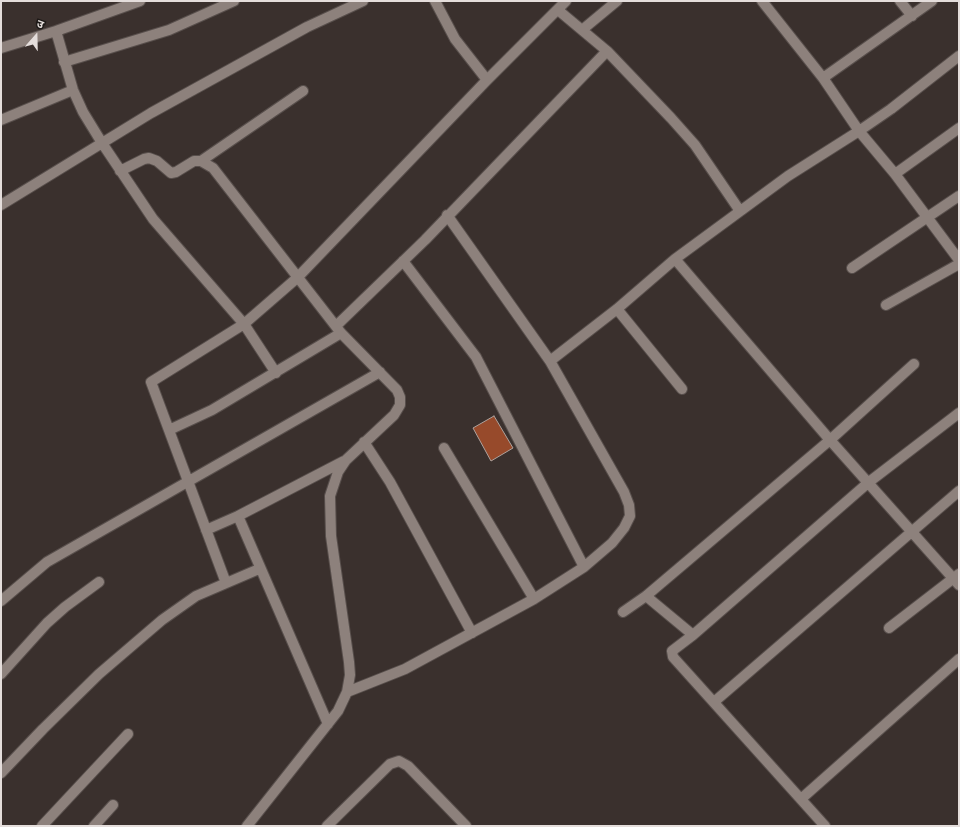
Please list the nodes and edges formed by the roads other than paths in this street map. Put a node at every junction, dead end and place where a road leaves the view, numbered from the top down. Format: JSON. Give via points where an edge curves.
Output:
{"nodes":[{"id":1,"x":140,"y":1,"type":"edge"},
{"id":2,"x":234,"y":1,"type":"edge"},
{"id":3,"x":363,"y":1,"type":"edge"},
{"id":4,"x":435,"y":1,"type":"edge"},
{"id":5,"x":566,"y":1,"type":"edge"},
{"id":6,"x":617,"y":1,"type":"edge"},
{"id":7,"x":762,"y":1,"type":"edge"},
{"id":8,"x":900,"y":1,"type":"edge"},
{"id":9,"x":932,"y":1,"type":"edge"},
{"id":10,"x":558,"y":10,"type":"junction"},
{"id":11,"x":912,"y":16,"type":"junction"},
{"id":12,"x":582,"y":30,"type":"junction"},
{"id":13,"x":56,"y":31,"type":"junction"},
{"id":14,"x":1,"y":48,"type":"edge"},
{"id":15,"x":608,"y":51,"type":"junction"},
{"id":16,"x":959,"y":56,"type":"edge"},
{"id":17,"x":64,"y":62,"type":"junction"},
{"id":18,"x":823,"y":78,"type":"junction"},
{"id":19,"x":487,"y":80,"type":"junction"},
{"id":20,"x":73,"y":90,"type":"junction"},
{"id":21,"x":303,"y":91,"type":"dead end"},
{"id":22,"x":1,"y":120,"type":"edge"},
{"id":23,"x":959,"y":128,"type":"edge"},
{"id":24,"x":860,"y":131,"type":"junction"},
{"id":25,"x":102,"y":143,"type":"junction"},
{"id":26,"x":200,"y":161,"type":"junction"},
{"id":27,"x":120,"y":171,"type":"junction"},
{"id":28,"x":895,"y":174,"type":"junction"},
{"id":29,"x":959,"y":196,"type":"edge"},
{"id":30,"x":1,"y":205,"type":"edge"},
{"id":31,"x":740,"y":211,"type":"junction"},
{"id":32,"x":448,"y":215,"type":"junction"},
{"id":33,"x":928,"y":217,"type":"junction"},
{"id":34,"x":675,"y":259,"type":"junction"},
{"id":35,"x":959,"y":260,"type":"edge"},
{"id":36,"x":403,"y":261,"type":"junction"},
{"id":37,"x":959,"y":264,"type":"edge"},
{"id":38,"x":852,"y":268,"type":"dead end"},
{"id":39,"x":297,"y":278,"type":"junction"},
{"id":40,"x":886,"y":305,"type":"dead end"},
{"id":41,"x":617,"y":309,"type":"junction"},
{"id":42,"x":244,"y":324,"type":"junction"},
{"id":43,"x":339,"y":330,"type":"junction"},
{"id":44,"x":550,"y":361,"type":"junction"},
{"id":45,"x":914,"y":364,"type":"dead end"},
{"id":46,"x":380,"y":372,"type":"junction"},
{"id":47,"x":276,"y":373,"type":"junction"},
{"id":48,"x":682,"y":389,"type":"dead end"},
{"id":49,"x":959,"y":413,"type":"edge"},
{"id":50,"x":169,"y":430,"type":"junction"},
{"id":51,"x":830,"y":440,"type":"junction"},
{"id":52,"x":364,"y":442,"type":"junction"},
{"id":53,"x":444,"y":448,"type":"dead end"},
{"id":54,"x":346,"y":460,"type":"junction"},
{"id":55,"x":188,"y":481,"type":"junction"},
{"id":56,"x":869,"y":482,"type":"junction"},
{"id":57,"x":959,"y":491,"type":"edge"},
{"id":58,"x":238,"y":516,"type":"junction"},
{"id":59,"x":206,"y":530,"type":"junction"},
{"id":60,"x":912,"y":532,"type":"junction"},
{"id":61,"x":584,"y":567,"type":"junction"},
{"id":62,"x":259,"y":569,"type":"junction"},
{"id":63,"x":957,"y":579,"type":"edge"},
{"id":64,"x":99,"y":582,"type":"dead end"},
{"id":65,"x":226,"y":583,"type":"junction"},
{"id":66,"x":646,"y":596,"type":"junction"},
{"id":67,"x":534,"y":599,"type":"junction"},
{"id":68,"x":1,"y":601,"type":"edge"},
{"id":69,"x":623,"y":612,"type":"dead end"},
{"id":70,"x":889,"y":628,"type":"dead end"},
{"id":71,"x":472,"y":633,"type":"junction"},
{"id":72,"x":693,"y":635,"type":"junction"},
{"id":73,"x":959,"y":659,"type":"edge"},
{"id":74,"x":1,"y":674,"type":"edge"},
{"id":75,"x":347,"y":692,"type":"junction"},
{"id":76,"x":714,"y":702,"type":"junction"},
{"id":77,"x":328,"y":724,"type":"junction"},
{"id":78,"x":128,"y":734,"type":"dead end"},
{"id":79,"x":1,"y":773,"type":"edge"},
{"id":80,"x":801,"y":799,"type":"junction"},
{"id":81,"x":113,"y":805,"type":"dead end"},
{"id":82,"x":42,"y":826,"type":"edge"},
{"id":83,"x":94,"y":826,"type":"edge"},
{"id":84,"x":247,"y":826,"type":"edge"},
{"id":85,"x":327,"y":826,"type":"edge"},
{"id":86,"x":466,"y":826,"type":"edge"},
{"id":87,"x":825,"y":826,"type":"edge"}],
"edges":[{"from":1,"to":13,"type":"street"},
{"from":2,"to":17,"type":"street","via":[[169,30]]},
{"from":3,"to":25,"type":"street","via":[[307,27]]},
{"from":4,"to":19,"type":"street","via":[[455,39]]},
{"from":5,"to":10,"type":"street"},
{"from":6,"to":12,"type":"street"},
{"from":7,"to":18,"type":"street"},
{"from":8,"to":11,"type":"street"},
{"from":9,"to":11,"type":"street"},
{"from":10,"to":12,"type":"street"},
{"from":10,"to":19,"type":"street"},
{"from":11,"to":18,"type":"street"},
{"from":12,"to":15,"type":"street"},
{"from":13,"to":14,"type":"street"},
{"from":13,"to":17,"type":"street"},
{"from":15,"to":31,"type":"street","via":[[695,145]]},
{"from":15,"to":32,"type":"street"},
{"from":16,"to":24,"type":"street"},
{"from":17,"to":20,"type":"street"},
{"from":18,"to":24,"type":"street"},
{"from":19,"to":39,"type":"street"},
{"from":20,"to":22,"type":"street"},
{"from":20,"to":25,"type":"street"},
{"from":21,"to":26,"type":"street"},
{"from":23,"to":28,"type":"street"},
{"from":24,"to":28,"type":"street"},
{"from":24,"to":31,"type":"street","via":[[788,176]]},
{"from":25,"to":27,"type":"street"},
{"from":25,"to":30,"type":"street"},
{"from":26,"to":27,"type":"street","via":[[194,161],[171,173],[157,161],[144,158]]},
{"from":26,"to":39,"type":"street","via":[[219,174]]},
{"from":27,"to":42,"type":"street","via":[[165,234]]},
{"from":28,"to":33,"type":"street"},
{"from":29,"to":33,"type":"street"},
{"from":31,"to":34,"type":"street"},
{"from":32,"to":36,"type":"street"},
{"from":32,"to":44,"type":"street"},
{"from":33,"to":35,"type":"street"},
{"from":33,"to":38,"type":"street"},
{"from":34,"to":41,"type":"street"},
{"from":34,"to":51,"type":"street"},
{"from":36,"to":43,"type":"street"},
{"from":36,"to":61,"type":"street","via":[[476,357]]},
{"from":37,"to":40,"type":"street"},
{"from":39,"to":42,"type":"street"},
{"from":39,"to":43,"type":"street"},
{"from":41,"to":44,"type":"street"},
{"from":41,"to":48,"type":"street"},
{"from":42,"to":47,"type":"street"},
{"from":42,"to":50,"type":"street","via":[[151,382]]},
{"from":43,"to":46,"type":"street"},
{"from":43,"to":47,"type":"street"},
{"from":44,"to":61,"type":"street","via":[[629,505],[630,516],[624,528],[612,543]]},
{"from":45,"to":51,"type":"street"},
{"from":46,"to":52,"type":"street","via":[[397,390],[400,405],[394,415]]},
{"from":46,"to":55,"type":"street"},
{"from":47,"to":50,"type":"street","via":[[212,410]]},
{"from":49,"to":56,"type":"street"},
{"from":50,"to":55,"type":"street"},
{"from":51,"to":56,"type":"street"},
{"from":51,"to":66,"type":"street"},
{"from":52,"to":54,"type":"street"},
{"from":52,"to":71,"type":"street","via":[[408,513]]},
{"from":53,"to":67,"type":"street"},
{"from":54,"to":58,"type":"street"},
{"from":54,"to":75,"type":"street","via":[[338,472],[330,496],[331,536],[349,662]]},
{"from":55,"to":59,"type":"street"},
{"from":55,"to":68,"type":"street","via":[[47,562]]},
{"from":56,"to":60,"type":"street"},
{"from":56,"to":72,"type":"street"},
{"from":57,"to":60,"type":"street"},
{"from":58,"to":59,"type":"street"},
{"from":58,"to":62,"type":"street"},
{"from":59,"to":65,"type":"street"},
{"from":60,"to":63,"type":"street"},
{"from":60,"to":76,"type":"street"},
{"from":61,"to":67,"type":"street"},
{"from":62,"to":65,"type":"street"},
{"from":62,"to":77,"type":"street"},
{"from":63,"to":70,"type":"street"},
{"from":64,"to":74,"type":"street","via":[[47,623]]},
{"from":65,"to":79,"type":"street","via":[[196,596],[162,620],[98,674]]},
{"from":66,"to":69,"type":"street"},
{"from":66,"to":72,"type":"street"},
{"from":67,"to":71,"type":"street"},
{"from":71,"to":75,"type":"street","via":[[405,669]]},
{"from":72,"to":76,"type":"street","via":[[674,648],[672,655]]},
{"from":73,"to":80,"type":"street"},
{"from":75,"to":77,"type":"street"},
{"from":76,"to":80,"type":"street"},
{"from":77,"to":84,"type":"street"},
{"from":78,"to":82,"type":"street"},
{"from":80,"to":87,"type":"street"},
{"from":81,"to":83,"type":"street"},
{"from":85,"to":86,"type":"street","via":[[390,764],[399,761],[408,766]]}]}
